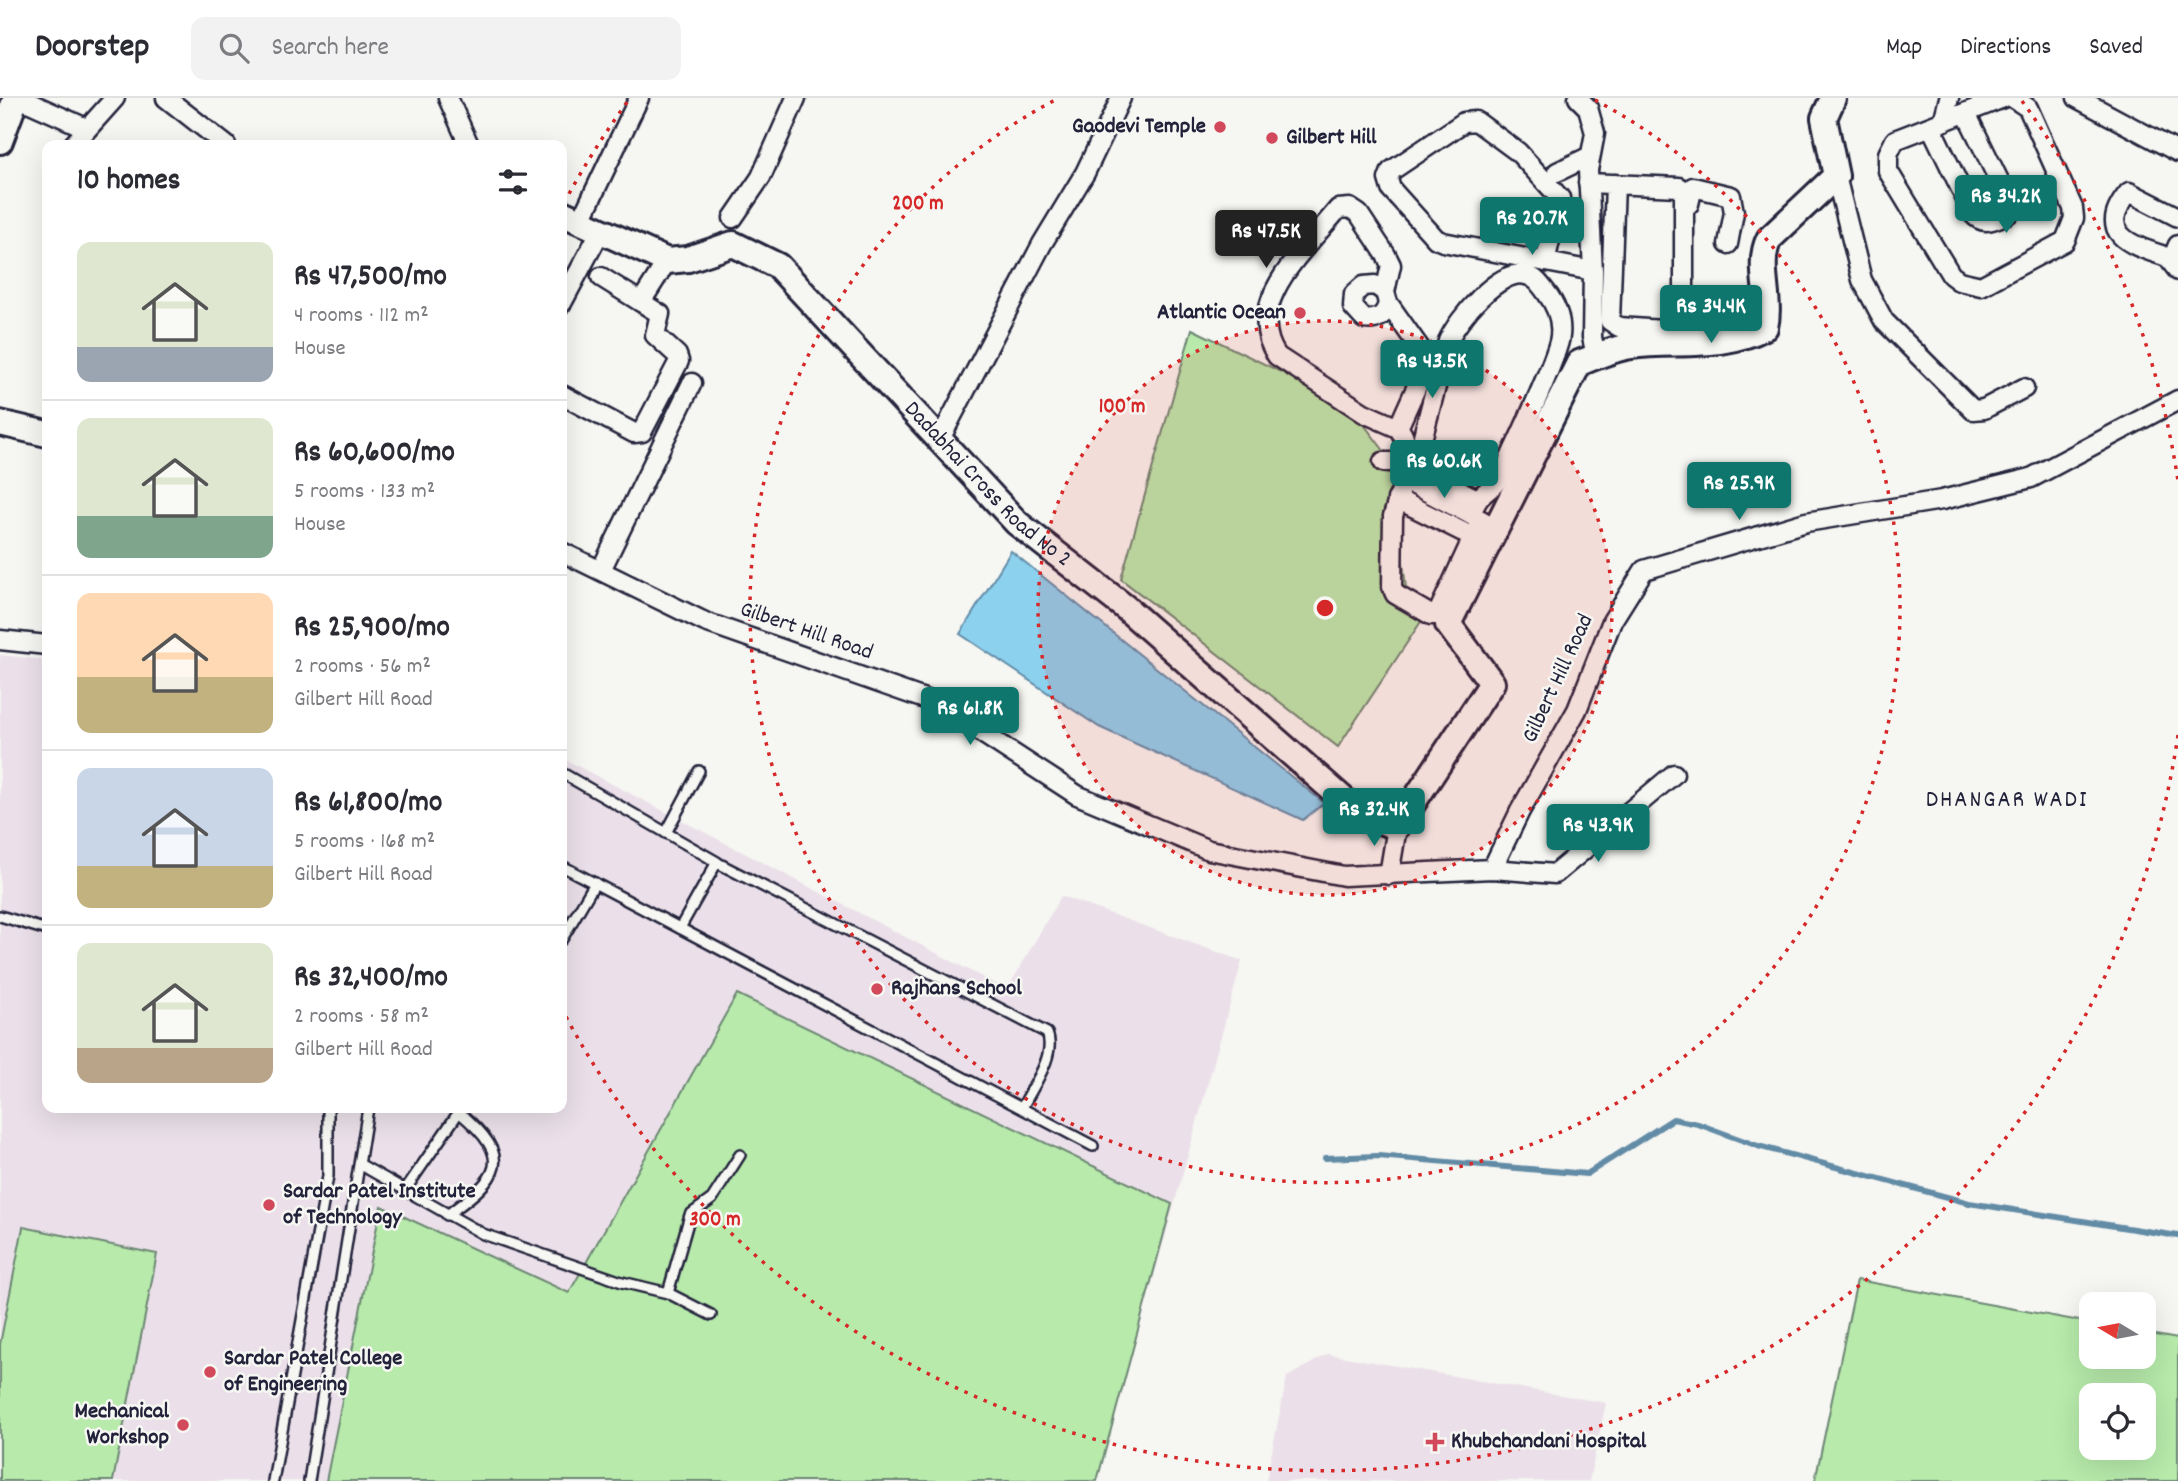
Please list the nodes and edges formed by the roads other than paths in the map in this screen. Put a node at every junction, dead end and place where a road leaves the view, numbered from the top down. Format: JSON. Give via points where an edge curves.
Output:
{"nodes":[{"id":1,"x":18,"y":98,"type":"edge"},
{"id":2,"x":115,"y":98,"type":"edge"},
{"id":3,"x":166,"y":98,"type":"edge"},
{"id":4,"x":448,"y":98,"type":"edge"},
{"id":5,"x":639,"y":98,"type":"edge"},
{"id":6,"x":796,"y":98,"type":"edge"},
{"id":7,"x":1578,"y":98,"type":"edge"},
{"id":8,"x":1949,"y":98,"type":"edge"},
{"id":9,"x":2003,"y":98,"type":"edge"},
{"id":10,"x":2016,"y":98,"type":"edge"},
{"id":11,"x":2077,"y":98,"type":"edge"},
{"id":12,"x":1115,"y":101,"type":"edge"},
{"id":13,"x":1829,"y":108,"type":"edge"},
{"id":14,"x":1966,"y":113,"type":"junction"},
{"id":15,"x":1937,"y":124,"type":"junction"},
{"id":16,"x":86,"y":128,"type":"junction"},
{"id":17,"x":77,"y":140,"type":"edge"},
{"id":18,"x":220,"y":140,"type":"edge"},
{"id":19,"x":467,"y":140,"type":"edge"},
{"id":20,"x":0,"y":141,"type":"edge"},
{"id":21,"x":2178,"y":152,"type":"edge"},
{"id":22,"x":1588,"y":157,"type":"junction"},
{"id":23,"x":1557,"y":172,"type":"dead end"},
{"id":24,"x":1836,"y":176,"type":"junction"},
{"id":25,"x":1588,"y":183,"type":"junction"},
{"id":26,"x":1615,"y":184,"type":"junction"},
{"id":27,"x":2178,"y":217,"type":"edge"},
{"id":28,"x":733,"y":218,"type":"dead end"},
{"id":29,"x":581,"y":222,"type":"edge"},
{"id":30,"x":1728,"y":244,"type":"dead end"},
{"id":31,"x":2176,"y":258,"type":"edge"},
{"id":32,"x":663,"y":259,"type":"junction"},
{"id":33,"x":1545,"y":262,"type":"junction"},
{"id":34,"x":1593,"y":271,"type":"junction"},
{"id":35,"x":601,"y":277,"type":"dead end"},
{"id":36,"x":567,"y":282,"type":"edge"},
{"id":37,"x":641,"y":293,"type":"junction"},
{"id":38,"x":1734,"y":327,"type":"dead end"},
{"id":39,"x":1689,"y":335,"type":"junction"},
{"id":40,"x":1596,"y":357,"type":"junction"},
{"id":41,"x":692,"y":383,"type":"dead end"},
{"id":42,"x":2024,"y":388,"type":"dead end"},
{"id":43,"x":567,"y":398,"type":"edge"},
{"id":44,"x":2178,"y":400,"type":"edge"},
{"id":45,"x":0,"y":424,"type":"edge"},
{"id":46,"x":1398,"y":428,"type":"junction"},
{"id":47,"x":42,"y":433,"type":"edge"},
{"id":48,"x":939,"y":441,"type":"junction"},
{"id":49,"x":1383,"y":462,"type":"dead end"},
{"id":50,"x":1406,"y":468,"type":"junction"},
{"id":51,"x":1430,"y":475,"type":"junction"},
{"id":52,"x":1436,"y":496,"type":"junction"},
{"id":53,"x":1396,"y":499,"type":"junction"},
{"id":54,"x":1476,"y":518,"type":"junction"},
{"id":55,"x":1450,"y":525,"type":"junction"},
{"id":56,"x":567,"y":554,"type":"edge"},
{"id":57,"x":601,"y":570,"type":"junction"},
{"id":58,"x":0,"y":640,"type":"edge"},
{"id":59,"x":42,"y":644,"type":"edge"},
{"id":60,"x":699,"y":771,"type":"dead end"},
{"id":61,"x":1674,"y":774,"type":"dead end"},
{"id":62,"x":567,"y":776,"type":"edge"},
{"id":63,"x":1397,"y":827,"type":"junction"},
{"id":64,"x":666,"y":833,"type":"junction"},
{"id":65,"x":712,"y":860,"type":"junction"},
{"id":66,"x":567,"y":869,"type":"edge"},
{"id":67,"x":1492,"y":869,"type":"junction"},
{"id":68,"x":1389,"y":875,"type":"junction"},
{"id":69,"x":595,"y":883,"type":"junction"},
{"id":70,"x":0,"y":916,"type":"edge"},
{"id":71,"x":680,"y":928,"type":"junction"},
{"id":72,"x":42,"y":929,"type":"edge"},
{"id":73,"x":567,"y":931,"type":"edge"},
{"id":74,"x":1022,"y":1108,"type":"junction"},
{"id":75,"x":328,"y":1113,"type":"edge"},
{"id":76,"x":367,"y":1113,"type":"edge"},
{"id":77,"x":458,"y":1113,"type":"edge"},
{"id":78,"x":463,"y":1113,"type":"edge"},
{"id":79,"x":1093,"y":1146,"type":"dead end"},
{"id":80,"x":740,"y":1155,"type":"dead end"},
{"id":81,"x":361,"y":1166,"type":"junction"},
{"id":82,"x":405,"y":1190,"type":"junction"},
{"id":83,"x":447,"y":1215,"type":"junction"},
{"id":84,"x":668,"y":1293,"type":"junction"},
{"id":85,"x":711,"y":1315,"type":"dead end"},
{"id":86,"x":273,"y":1481,"type":"edge"},
{"id":87,"x":309,"y":1481,"type":"edge"}],
"edges":[{"from":1,"to":16,"type":"street"},
{"from":1,"to":20,"type":"street"},
{"from":2,"to":16,"type":"street"},
{"from":3,"to":18,"type":"street"},
{"from":4,"to":19,"type":"street"},
{"from":5,"to":29,"type":"street"},
{"from":6,"to":28,"type":"street","via":[[761,177]]},
{"from":7,"to":22,"type":"street","via":[[1594,121],[1594,145]]},
{"from":8,"to":15,"type":"street"},
{"from":9,"to":14,"type":"street"},
{"from":10,"to":15,"type":"street","via":[[2028,108],[2074,218],[2065,241],[1988,285],[1968,284],[1951,275],[1888,171],[1888,154],[1895,140]]},
{"from":11,"to":21,"type":"street"},
{"from":12,"to":48,"type":"street","via":[[1085,173],[1042,244]]},
{"from":13,"to":24,"type":"street"},
{"from":14,"to":15,"type":"street"},
{"from":14,"to":15,"type":"street","via":[[2011,205],[2009,213],[1989,222],[1973,214]]},
{"from":16,"to":17,"type":"street"},
{"from":22,"to":23,"type":"street"},
{"from":22,"to":25,"type":"street"},
{"from":24,"to":39,"type":"street","via":[[1769,239],[1763,252],[1769,309],[1765,327],[1746,338]]},
{"from":24,"to":42,"type":"street","via":[[1862,280],[1888,329],[1973,410]]},
{"from":25,"to":26,"type":"street"},
{"from":25,"to":34,"type":"street"},
{"from":26,"to":26,"type":"street","via":[[1684,190],[1684,324],[1677,331],[1619,327],[1610,321]]},
{"from":27,"to":31,"type":"street","via":[[2129,192],[2115,224],[2127,242]]},
{"from":29,"to":32,"type":"street"},
{"from":29,"to":36,"type":"street"},
{"from":30,"to":39,"type":"street","via":[[1734,212],[1731,196],[1691,187]]},
{"from":32,"to":37,"type":"street"},
{"from":32,"to":48,"type":"street","name":"Dadabhai Cross Road No 2","via":[[688,259],[733,244],[778,266]]},
{"from":33,"to":33,"type":"street","via":[[1436,240],[1391,189],[1391,171],[1464,122],[1476,121],[1524,157],[1560,198]]},
{"from":33,"to":34,"type":"street"},
{"from":34,"to":40,"type":"street"},
{"from":35,"to":37,"type":"street"},
{"from":37,"to":43,"type":"street","via":[[660,314],[654,335],[679,361],[642,432],[634,433]]},
{"from":38,"to":39,"type":"street"},
{"from":39,"to":40,"type":"street"},
{"from":40,"to":54,"type":"street","via":[[1579,363]]},
{"from":41,"to":57,"type":"street"},
{"from":44,"to":67,"type":"street","name":"Gilbert Hill Road","via":[[2031,478],[1942,500],[1805,522],[1644,570],[1612,621],[1577,710]]},
{"from":45,"to":47,"type":"street"},
{"from":46,"to":46,"type":"street","via":[[1364,413],[1277,356],[1271,345],[1265,318],[1271,295],[1339,209],[1350,208],[1359,214],[1386,255],[1391,265],[1387,298],[1424,355],[1425,369]]},
{"from":46,"to":50,"type":"street","via":[[1405,436]]},
{"from":48,"to":63,"type":"street","name":"Dadabhai Cross Road No 2","via":[[1017,523],[1126,608],[1360,814]]},
{"from":49,"to":50,"type":"street"},
{"from":50,"to":52,"type":"street","via":[[1414,485]]},
{"from":50,"to":53,"type":"street"},
{"from":51,"to":52,"type":"street"},
{"from":51,"to":54,"type":"street"},
{"from":51,"to":54,"type":"street","via":[[1423,436],[1454,328],[1477,299],[1514,276],[1531,277],[1559,314],[1559,345],[1501,474]]},
{"from":52,"to":54,"type":"street"},
{"from":53,"to":54,"type":"street","via":[[1394,593],[1431,615],[1437,615]]},
{"from":53,"to":55,"type":"street"},
{"from":54,"to":55,"type":"street"},
{"from":54,"to":55,"type":"street"},
{"from":54,"to":63,"type":"street","via":[[1448,624],[1492,683]]},
{"from":56,"to":57,"type":"street","name":"Gilbert Hill Road"},
{"from":57,"to":68,"type":"street","name":"Gilbert Hill Road","via":[[705,622],[936,703],[1077,795],[1209,850],[1344,876]]},
{"from":58,"to":59,"type":"street"},
{"from":60,"to":64,"type":"lane"},
{"from":61,"to":67,"type":"street","via":[[1555,874]]},
{"from":62,"to":64,"type":"lane"},
{"from":63,"to":68,"type":"street"},
{"from":64,"to":65,"type":"lane"},
{"from":65,"to":71,"type":"lane","via":[[717,862]]},
{"from":65,"to":74,"type":"lane","via":[[1047,1033],[1049,1054]]},
{"from":66,"to":69,"type":"lane"},
{"from":67,"to":68,"type":"street","name":"Gilbert Hill Road"},
{"from":69,"to":71,"type":"lane"},
{"from":69,"to":73,"type":"lane"},
{"from":70,"to":72,"type":"lane"},
{"from":71,"to":74,"type":"lane"},
{"from":74,"to":79,"type":"lane"},
{"from":75,"to":86,"type":"lane","via":[[328,1175]]},
{"from":76,"to":81,"type":"lane"},
{"from":77,"to":82,"type":"lane"},
{"from":78,"to":83,"type":"lane","via":[[492,1147],[492,1175],[482,1189]]},
{"from":80,"to":84,"type":"lane","via":[[712,1199],[690,1215]]},
{"from":81,"to":82,"type":"lane"},
{"from":81,"to":87,"type":"lane"},
{"from":82,"to":83,"type":"lane"},
{"from":83,"to":84,"type":"lane","via":[[483,1234]]},
{"from":84,"to":85,"type":"lane"}]}
